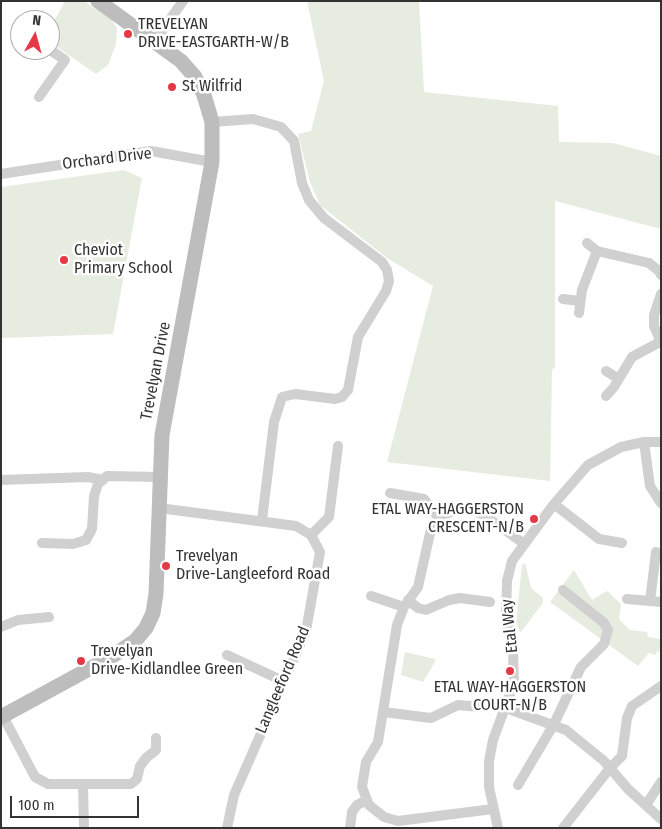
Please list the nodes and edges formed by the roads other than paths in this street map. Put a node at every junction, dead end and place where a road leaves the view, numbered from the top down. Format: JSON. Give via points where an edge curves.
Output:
{"nodes":[{"id":1,"x":98,"y":1,"type":"edge"},
{"id":2,"x":183,"y":1,"type":"edge"},
{"id":3,"x":154,"y":42,"type":"junction"},
{"id":4,"x":60,"y":57,"type":"edge"},
{"id":5,"x":39,"y":97,"type":"dead end"},
{"id":6,"x":212,"y":122,"type":"junction"},
{"id":7,"x":212,"y":162,"type":"junction"},
{"id":8,"x":1,"y":174,"type":"edge"},
{"id":9,"x":587,"y":244,"type":"dead end"},
{"id":10,"x":597,"y":251,"type":"junction"},
{"id":11,"x":660,"y":272,"type":"edge"},
{"id":12,"x":661,"y":294,"type":"edge"},
{"id":13,"x":563,"y":299,"type":"dead end"},
{"id":14,"x":580,"y":301,"type":"junction"},
{"id":15,"x":579,"y":314,"type":"dead end"},
{"id":16,"x":661,"y":342,"type":"edge"},
{"id":17,"x":606,"y":371,"type":"dead end"},
{"id":18,"x":619,"y":379,"type":"junction"},
{"id":19,"x":606,"y":396,"type":"dead end"},
{"id":20,"x":644,"y":442,"type":"junction"},
{"id":21,"x":661,"y":442,"type":"edge"},
{"id":22,"x":338,"y":446,"type":"dead end"},
{"id":23,"x":160,"y":477,"type":"junction"},
{"id":24,"x":1,"y":480,"type":"edge"},
{"id":25,"x":103,"y":480,"type":"junction"},
{"id":26,"x":390,"y":493,"type":"dead end"},
{"id":27,"x":661,"y":503,"type":"edge"},
{"id":28,"x":554,"y":504,"type":"junction"},
{"id":29,"x":159,"y":508,"type":"junction"},
{"id":30,"x":262,"y":520,"type":"junction"},
{"id":31,"x":440,"y":520,"type":"junction"},
{"id":32,"x":310,"y":535,"type":"junction"},
{"id":33,"x":42,"y":542,"type":"dead end"},
{"id":34,"x":523,"y":543,"type":"junction"},
{"id":35,"x":622,"y":543,"type":"dead end"},
{"id":36,"x":656,"y":552,"type":"dead end"},
{"id":37,"x":563,"y":590,"type":"dead end"},
{"id":38,"x":371,"y":596,"type":"dead end"},
{"id":39,"x":627,"y":599,"type":"dead end"},
{"id":40,"x":650,"y":601,"type":"junction"},
{"id":41,"x":490,"y":602,"type":"dead end"},
{"id":42,"x":661,"y":602,"type":"edge"},
{"id":43,"x":406,"y":604,"type":"junction"},
{"id":44,"x":49,"y":617,"type":"dead end"},
{"id":45,"x":1,"y":627,"type":"edge"},
{"id":46,"x":227,"y":655,"type":"dead end"},
{"id":47,"x":283,"y":681,"type":"junction"},
{"id":48,"x":661,"y":686,"type":"edge"},
{"id":49,"x":480,"y":707,"type":"dead end"},
{"id":50,"x":506,"y":708,"type":"junction"},
{"id":51,"x":383,"y":712,"type":"junction"},
{"id":52,"x":2,"y":717,"type":"edge"},
{"id":53,"x":554,"y":724,"type":"junction"},
{"id":54,"x":156,"y":738,"type":"dead end"},
{"id":55,"x":610,"y":768,"type":"junction"},
{"id":56,"x":661,"y":782,"type":"edge"},
{"id":57,"x":84,"y":785,"type":"junction"},
{"id":58,"x":518,"y":785,"type":"dead end"},
{"id":59,"x":367,"y":800,"type":"junction"},
{"id":60,"x":646,"y":805,"type":"junction"},
{"id":61,"x":493,"y":809,"type":"junction"},
{"id":62,"x":661,"y":819,"type":"edge"},
{"id":63,"x":84,"y":828,"type":"edge"},
{"id":64,"x":227,"y":828,"type":"edge"},
{"id":65,"x":350,"y":828,"type":"edge"},
{"id":66,"x":498,"y":828,"type":"edge"},
{"id":67,"x":563,"y":828,"type":"edge"}],
"edges":[{"from":1,"to":3,"type":"street","name":"Trevelyan Drive"},
{"from":2,"to":3,"type":"street"},
{"from":3,"to":6,"type":"street","name":"Trevelyan Drive","via":[[195,77]]},
{"from":4,"to":5,"type":"street","via":[[65,60]]},
{"from":6,"to":7,"type":"street","name":"Trevelyan Drive"},
{"from":6,"to":30,"type":"street","via":[[253,119],[281,126],[294,141],[302,183],[309,200],[324,218],[382,262],[389,281],[358,337],[348,390],[342,397],[295,394],[282,397],[274,422]]},
{"from":7,"to":8,"type":"street","name":"Orchard Drive","via":[[151,151]]},
{"from":7,"to":23,"type":"street","name":"Trevelyan Drive","via":[[162,435]]},
{"from":9,"to":10,"type":"street"},
{"from":10,"to":11,"type":"street","via":[[649,263]]},
{"from":10,"to":14,"type":"street"},
{"from":12,"to":16,"type":"street","via":[[654,315],[654,326]]},
{"from":13,"to":14,"type":"street"},
{"from":14,"to":15,"type":"street"},
{"from":16,"to":18,"type":"street","via":[[632,357]]},
{"from":17,"to":18,"type":"street"},
{"from":18,"to":19,"type":"street"},
{"from":20,"to":21,"type":"street","name":"Etal Way"},
{"from":20,"to":27,"type":"street","via":[[650,486]]},
{"from":20,"to":28,"type":"street","name":"Etal Way","via":[[621,446],[588,465]]},
{"from":22,"to":32,"type":"street","via":[[329,517]]},
{"from":23,"to":25,"type":"street","via":[[107,476]]},
{"from":23,"to":29,"type":"street","name":"Trevelyan Drive"},
{"from":24,"to":25,"type":"street","via":[[88,477]]},
{"from":25,"to":33,"type":"street","via":[[94,496],[92,529],[86,540],[73,544]]},
{"from":26,"to":31,"type":"street","via":[[424,499]]},
{"from":28,"to":34,"type":"street","name":"Etal Way"},
{"from":28,"to":35,"type":"street","via":[[599,539]]},
{"from":29,"to":30,"type":"street"},
{"from":29,"to":52,"type":"street","name":"Trevelyan Drive","via":[[156,594],[146,628],[135,641],[111,657]]},
{"from":30,"to":32,"type":"street","via":[[296,526]]},
{"from":31,"to":34,"type":"street","via":[[448,513],[472,510]]},
{"from":31,"to":43,"type":"street","via":[[431,529],[418,587]]},
{"from":32,"to":47,"type":"street","name":"Langleeford Road","via":[[320,552],[306,631]]},
{"from":34,"to":50,"type":"street","name":"Etal Way","via":[[506,580],[506,614],[513,651],[514,683]]},
{"from":36,"to":40,"type":"street"},
{"from":37,"to":53,"type":"street","via":[[604,622],[608,630],[604,644],[581,667]]},
{"from":38,"to":43,"type":"street"},
{"from":39,"to":40,"type":"street"},
{"from":40,"to":42,"type":"street"},
{"from":41,"to":43,"type":"street","via":[[460,598],[426,610]]},
{"from":43,"to":51,"type":"street","via":[[394,640]]},
{"from":44,"to":45,"type":"street","via":[[18,620]]},
{"from":46,"to":47,"type":"street"},
{"from":47,"to":64,"type":"street","name":"Langleeford Road","via":[[234,795]]},
{"from":48,"to":55,"type":"street","via":[[632,706],[627,718],[622,756]]},
{"from":49,"to":51,"type":"street","via":[[458,705],[430,718]]},
{"from":50,"to":53,"type":"street"},
{"from":50,"to":61,"type":"street","name":"Etal Way","via":[[493,740],[489,762]]},
{"from":51,"to":59,"type":"street","via":[[378,742],[366,762],[362,787]]},
{"from":52,"to":57,"type":"street","via":[[35,777],[48,784]]},
{"from":53,"to":55,"type":"street","via":[[585,744]]},
{"from":53,"to":58,"type":"street"},
{"from":54,"to":57,"type":"street","via":[[156,750],[140,766],[137,779],[131,784]]},
{"from":55,"to":60,"type":"street"},
{"from":55,"to":67,"type":"street"},
{"from":56,"to":60,"type":"street"},
{"from":57,"to":63,"type":"street"},
{"from":59,"to":61,"type":"street","via":[[384,817],[398,821]]},
{"from":59,"to":65,"type":"street","via":[[352,812]]},
{"from":60,"to":62,"type":"street"},
{"from":61,"to":66,"type":"street","name":"Etal Way"}]}
